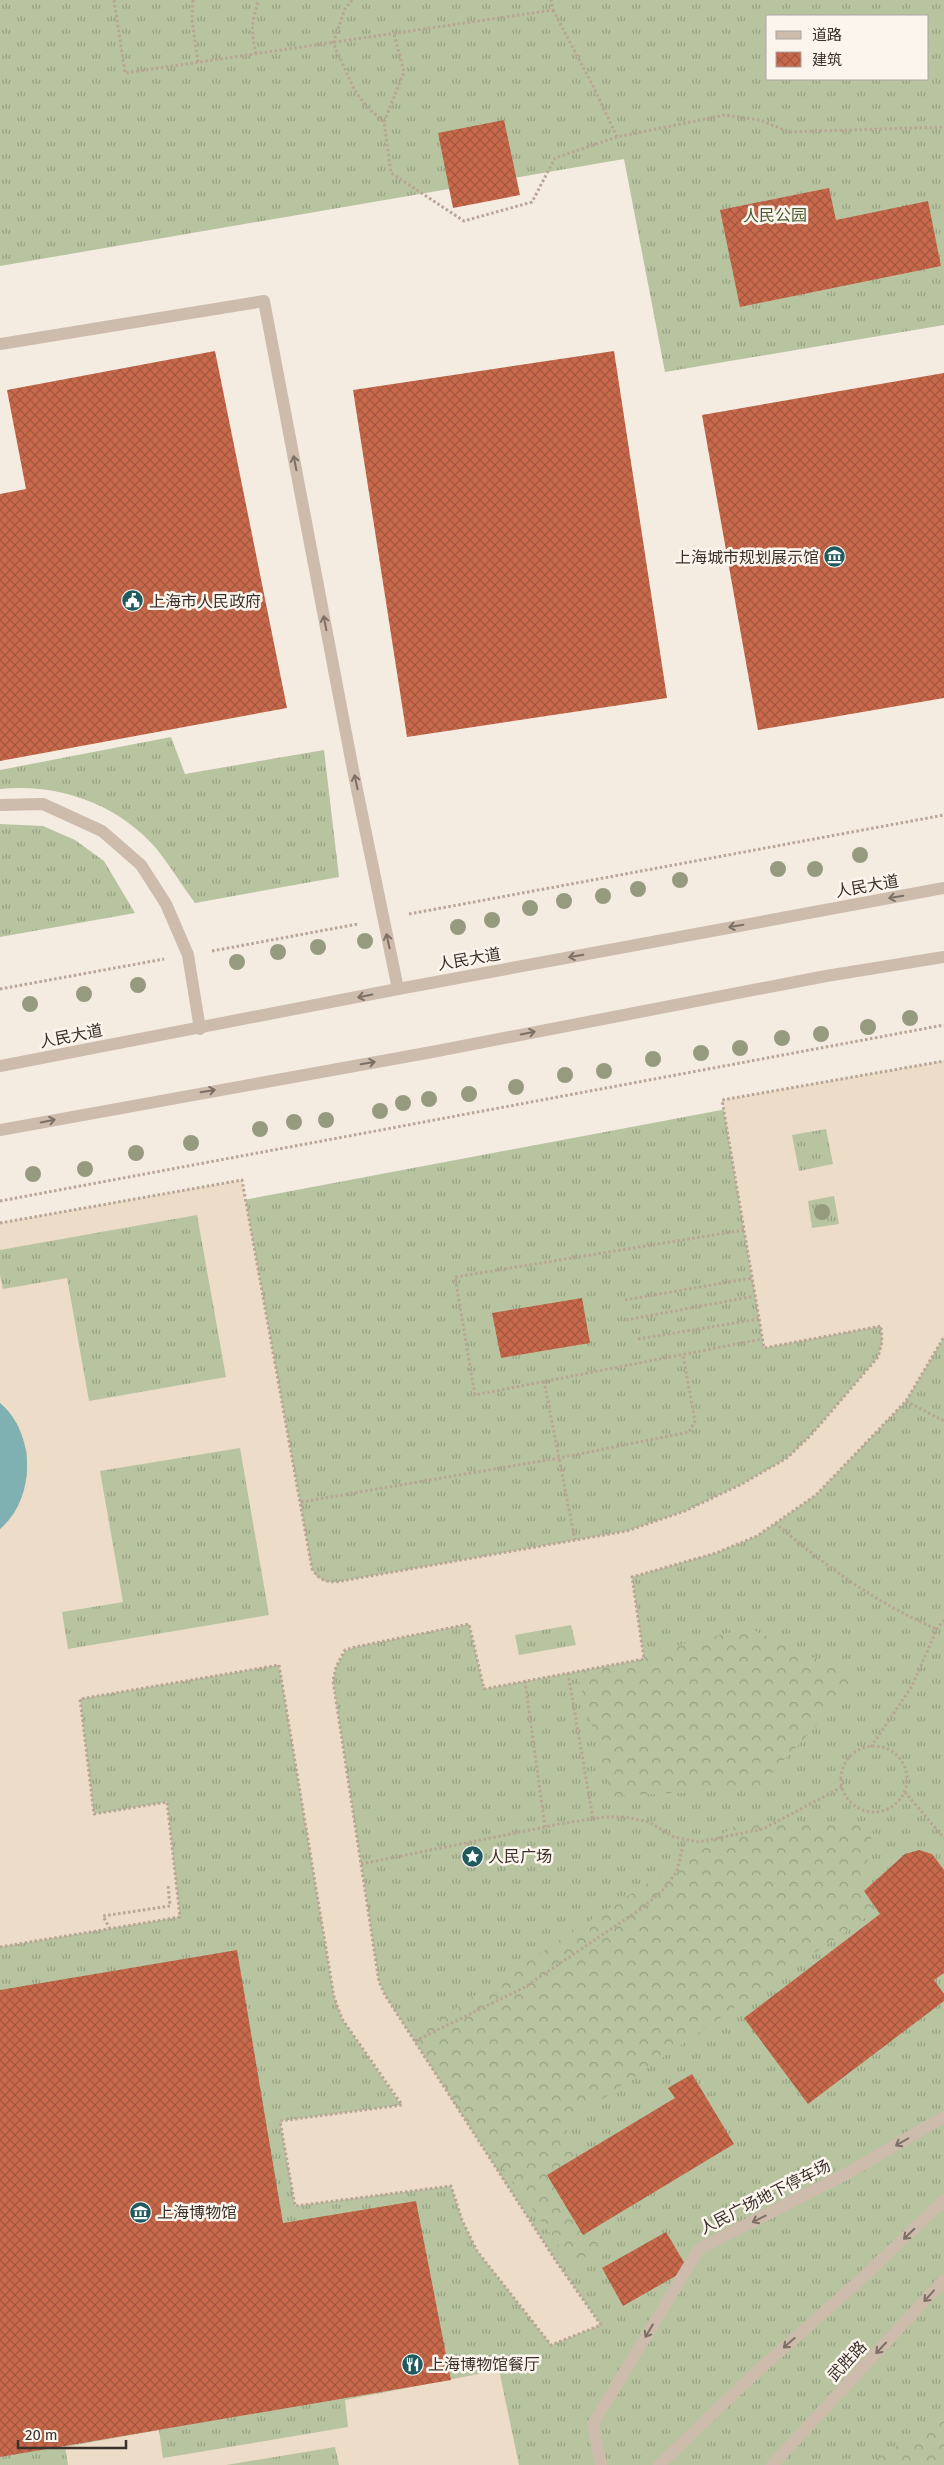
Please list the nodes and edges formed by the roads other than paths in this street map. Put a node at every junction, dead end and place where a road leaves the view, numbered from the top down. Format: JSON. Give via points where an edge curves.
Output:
{"nodes":[{"id":1,"x":0,"y":344,"type":"edge"},
{"id":2,"x":0,"y":805,"type":"edge"},
{"id":3,"x":944,"y":888,"type":"edge"},
{"id":4,"x":944,"y":957,"type":"edge"},
{"id":5,"x":398,"y":989,"type":"junction"},
{"id":6,"x":200,"y":1029,"type":"junction"},
{"id":7,"x":0,"y":1066,"type":"edge"},
{"id":8,"x":0,"y":1130,"type":"edge"},
{"id":9,"x":944,"y":2118,"type":"edge"},
{"id":10,"x":944,"y":2200,"type":"edge"},
{"id":11,"x":944,"y":2280,"type":"edge"},
{"id":12,"x":601,"y":2465,"type":"edge"},
{"id":13,"x":659,"y":2465,"type":"edge"},
{"id":14,"x":772,"y":2465,"type":"edge"}],
"edges":[{"from":5,"to":1,"type":"street","one_way":true,"via":[[264,301]]},
{"from":2,"to":6,"type":"street","via":[[43,804],[102,831],[141,865],[166,904],[188,955]]},
{"from":3,"to":5,"type":"street","name":"人民大道","one_way":true},
{"from":8,"to":4,"type":"street","one_way":true,"via":[[826,976]]},
{"from":5,"to":6,"type":"street","name":"人民大道","one_way":true},
{"from":6,"to":7,"type":"street","name":"人民大道"},
{"from":9,"to":12,"type":"street","name":"人民广场地下停车场","one_way":true,"via":[[844,2175],[698,2249],[593,2424]]},
{"from":10,"to":13,"type":"street","one_way":true},
{"from":11,"to":14,"type":"street","name":"武胜路","one_way":true}]}
